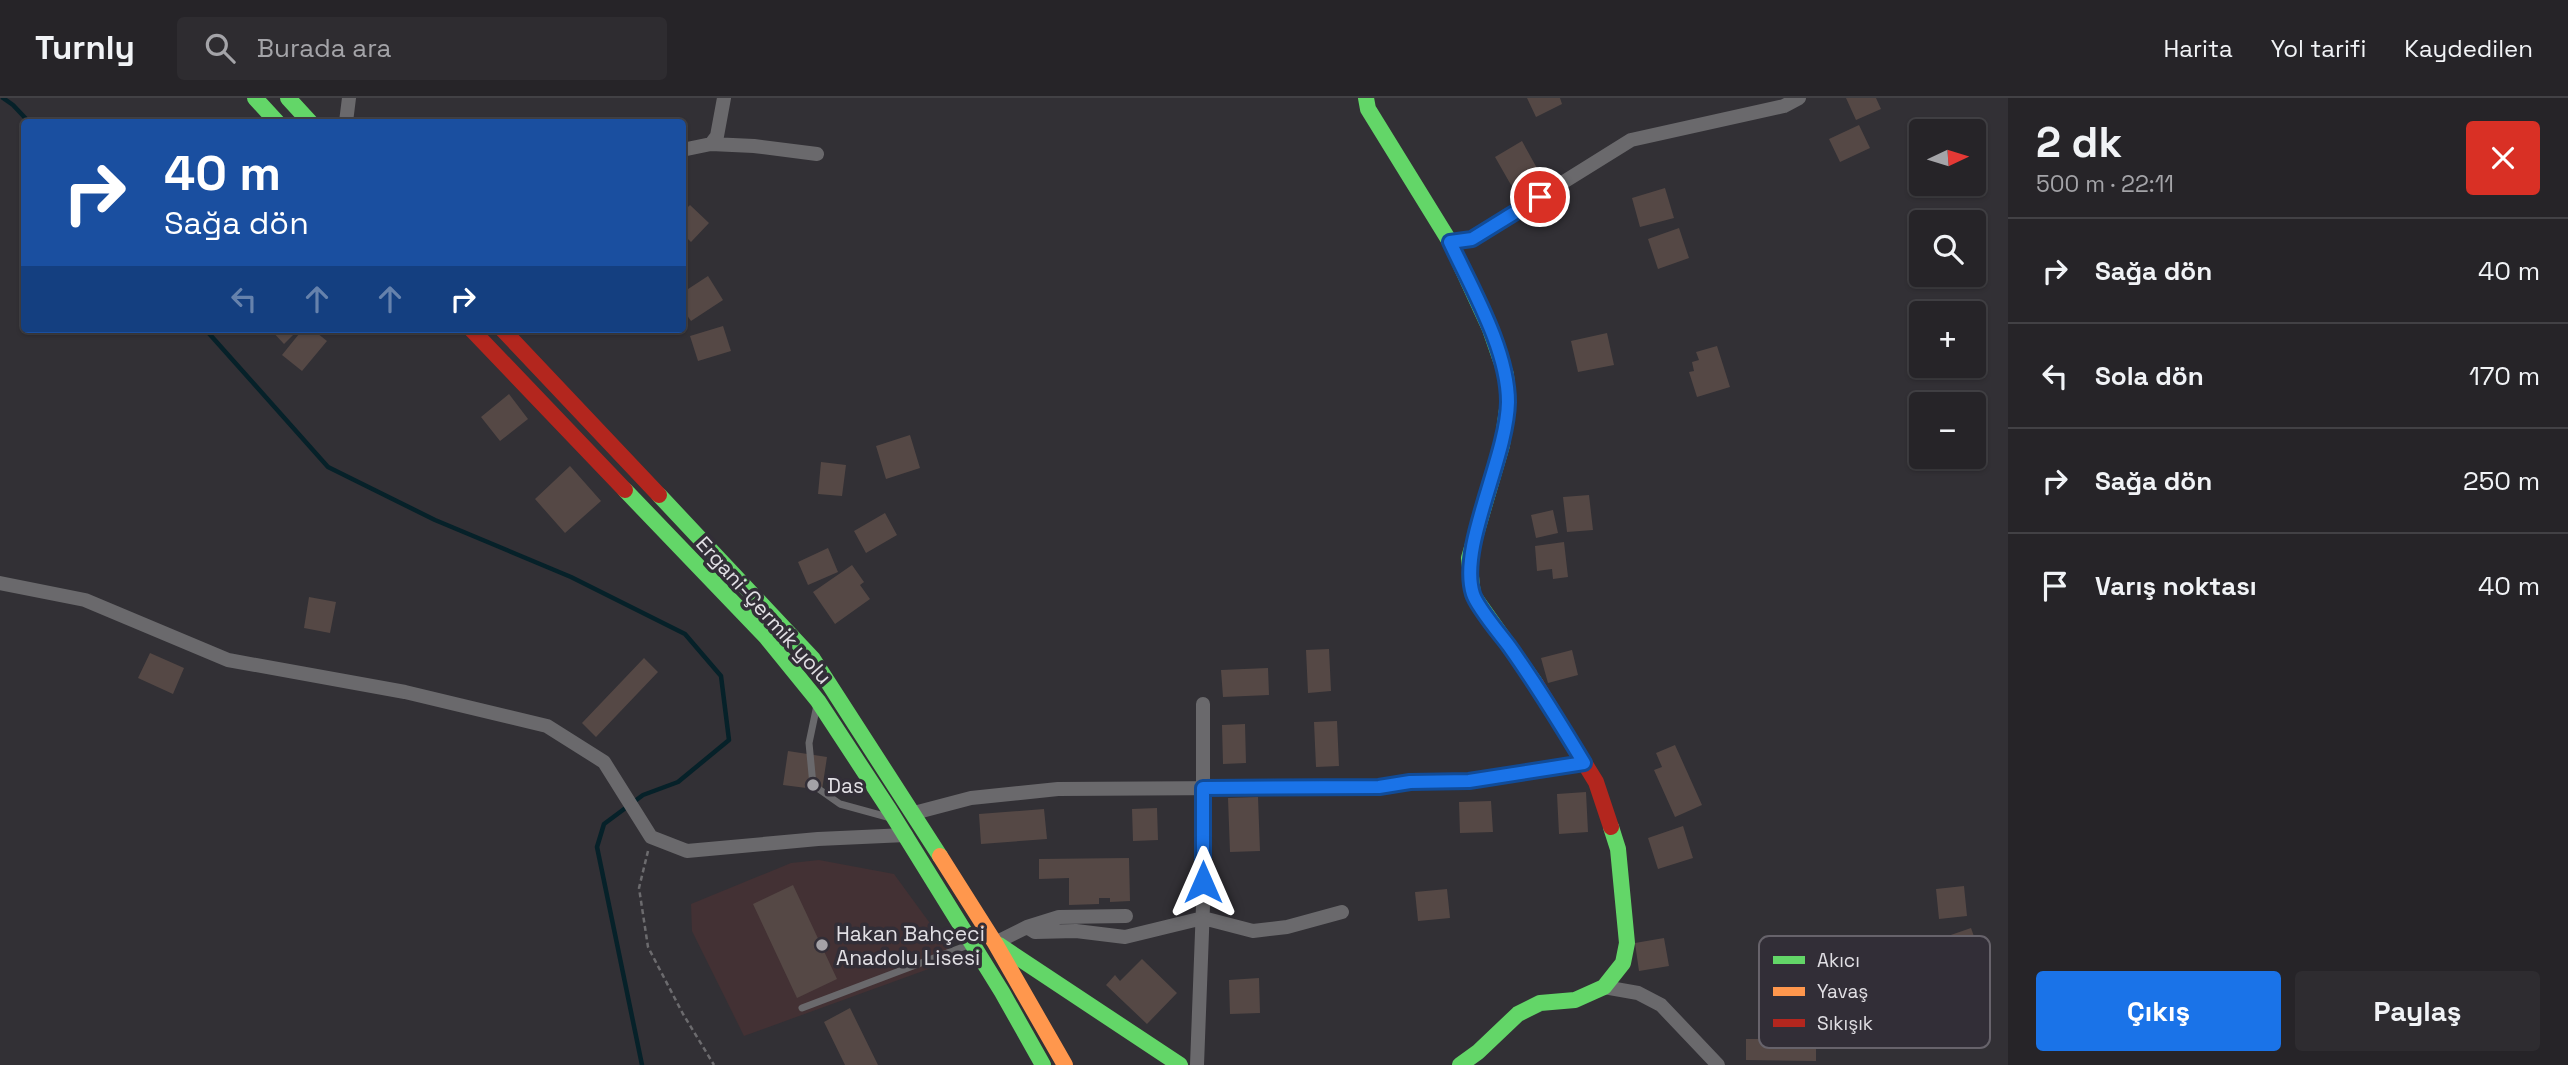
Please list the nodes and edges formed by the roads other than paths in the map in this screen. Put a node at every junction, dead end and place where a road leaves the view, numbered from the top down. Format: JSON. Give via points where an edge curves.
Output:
{"nodes":[{"id":1,"x":255,"y":98,"type":"edge"},
{"id":2,"x":288,"y":98,"type":"edge"},
{"id":3,"x":349,"y":98,"type":"edge"},
{"id":4,"x":724,"y":98,"type":"edge"},
{"id":5,"x":1366,"y":98,"type":"edge"},
{"id":6,"x":1799,"y":98,"type":"edge"},
{"id":7,"x":274,"y":119,"type":"edge"},
{"id":8,"x":307,"y":119,"type":"edge"},
{"id":9,"x":346,"y":119,"type":"edge"},
{"id":10,"x":712,"y":144,"type":"junction"},
{"id":11,"x":686,"y":149,"type":"edge"},
{"id":12,"x":817,"y":154,"type":"dead end"},
{"id":13,"x":1450,"y":242,"type":"junction"},
{"id":14,"x":475,"y":333,"type":"edge"},
{"id":15,"x":506,"y":333,"type":"edge"},
{"id":16,"x":0,"y":583,"type":"edge"},
{"id":17,"x":818,"y":701,"type":"junction"},
{"id":18,"x":1203,"y":704,"type":"dead end"},
{"id":19,"x":1584,"y":763,"type":"junction"},
{"id":20,"x":1203,"y":788,"type":"junction"},
{"id":21,"x":914,"y":813,"type":"junction"},
{"id":22,"x":896,"y":819,"type":"junction"},
{"id":23,"x":906,"y":835,"type":"junction"},
{"id":24,"x":1342,"y":912,"type":"dead end"},
{"id":25,"x":1126,"y":916,"type":"dead end"},
{"id":26,"x":1203,"y":918,"type":"junction"},
{"id":27,"x":1027,"y":927,"type":"junction"},
{"id":28,"x":995,"y":943,"type":"junction"},
{"id":29,"x":973,"y":944,"type":"junction"},
{"id":30,"x":1604,"y":987,"type":"junction"},
{"id":31,"x":802,"y":1008,"type":"dead end"},
{"id":32,"x":1043,"y":1065,"type":"edge"},
{"id":33,"x":1065,"y":1065,"type":"edge"},
{"id":34,"x":1180,"y":1065,"type":"edge"},
{"id":35,"x":1197,"y":1065,"type":"edge"},
{"id":36,"x":1460,"y":1065,"type":"edge"},
{"id":37,"x":1718,"y":1065,"type":"edge"}],
"edges":[{"from":1,"to":7,"type":"main road"},
{"from":2,"to":8,"type":"main road"},
{"from":3,"to":9,"type":"street"},
{"from":4,"to":10,"type":"street"},
{"from":5,"to":13,"type":"main road","via":[[1368,109]]},
{"from":6,"to":13,"type":"street","via":[[1783,106],[1630,140],[1472,239]]},
{"from":10,"to":11,"type":"street"},
{"from":10,"to":12,"type":"street"},
{"from":13,"to":19,"type":"main road","via":[[1490,329],[1506,375],[1508,402],[1502,445],[1469,558],[1473,594],[1551,706]]},
{"from":14,"to":17,"type":"main road","name":"Ergani-Çermik yolu","via":[[766,637]]},
{"from":15,"to":21,"type":"main road","name":"Ergani-Çermik yolu","via":[[813,659]]},
{"from":16,"to":23,"type":"street","via":[[85,600],[228,660],[405,692],[547,726],[604,762],[651,837],[687,851]]},
{"from":17,"to":22,"type":"main road","name":"Ergani-Çermik yolu"},
{"from":17,"to":22,"type":"lane","via":[[809,743],[813,785],[840,804]]},
{"from":18,"to":20,"type":"street"},
{"from":19,"to":20,"type":"street","via":[[1469,781],[1379,787]]},
{"from":19,"to":30,"type":"main road","via":[[1596,782],[1618,849],[1627,943],[1623,963]]},
{"from":20,"to":21,"type":"street","via":[[1058,789],[971,798]]},
{"from":20,"to":26,"type":"street"},
{"from":21,"to":28,"type":"main road","name":"Ergani-Çermik yolu"},
{"from":22,"to":23,"type":"main road","name":"Ergani-Çermik yolu"},
{"from":23,"to":29,"type":"main road","name":"Ergani-Çermik yolu"},
{"from":24,"to":26,"type":"street","via":[[1253,931]]},
{"from":25,"to":27,"type":"street","via":[[1059,917]]},
{"from":26,"to":27,"type":"street","via":[[1125,937],[1035,932]]},
{"from":26,"to":35,"type":"street"},
{"from":27,"to":28,"type":"street"},
{"from":28,"to":33,"type":"main road","name":"Ergani-Çermik yolu"},
{"from":28,"to":34,"type":"main road"},
{"from":29,"to":31,"type":"lane"},
{"from":29,"to":32,"type":"main road","name":"Ergani-Çermik yolu"},
{"from":30,"to":36,"type":"main road","via":[[1575,1000],[1540,1003],[1518,1014]]},
{"from":30,"to":37,"type":"street","via":[[1637,993],[1661,1006]]}]}
